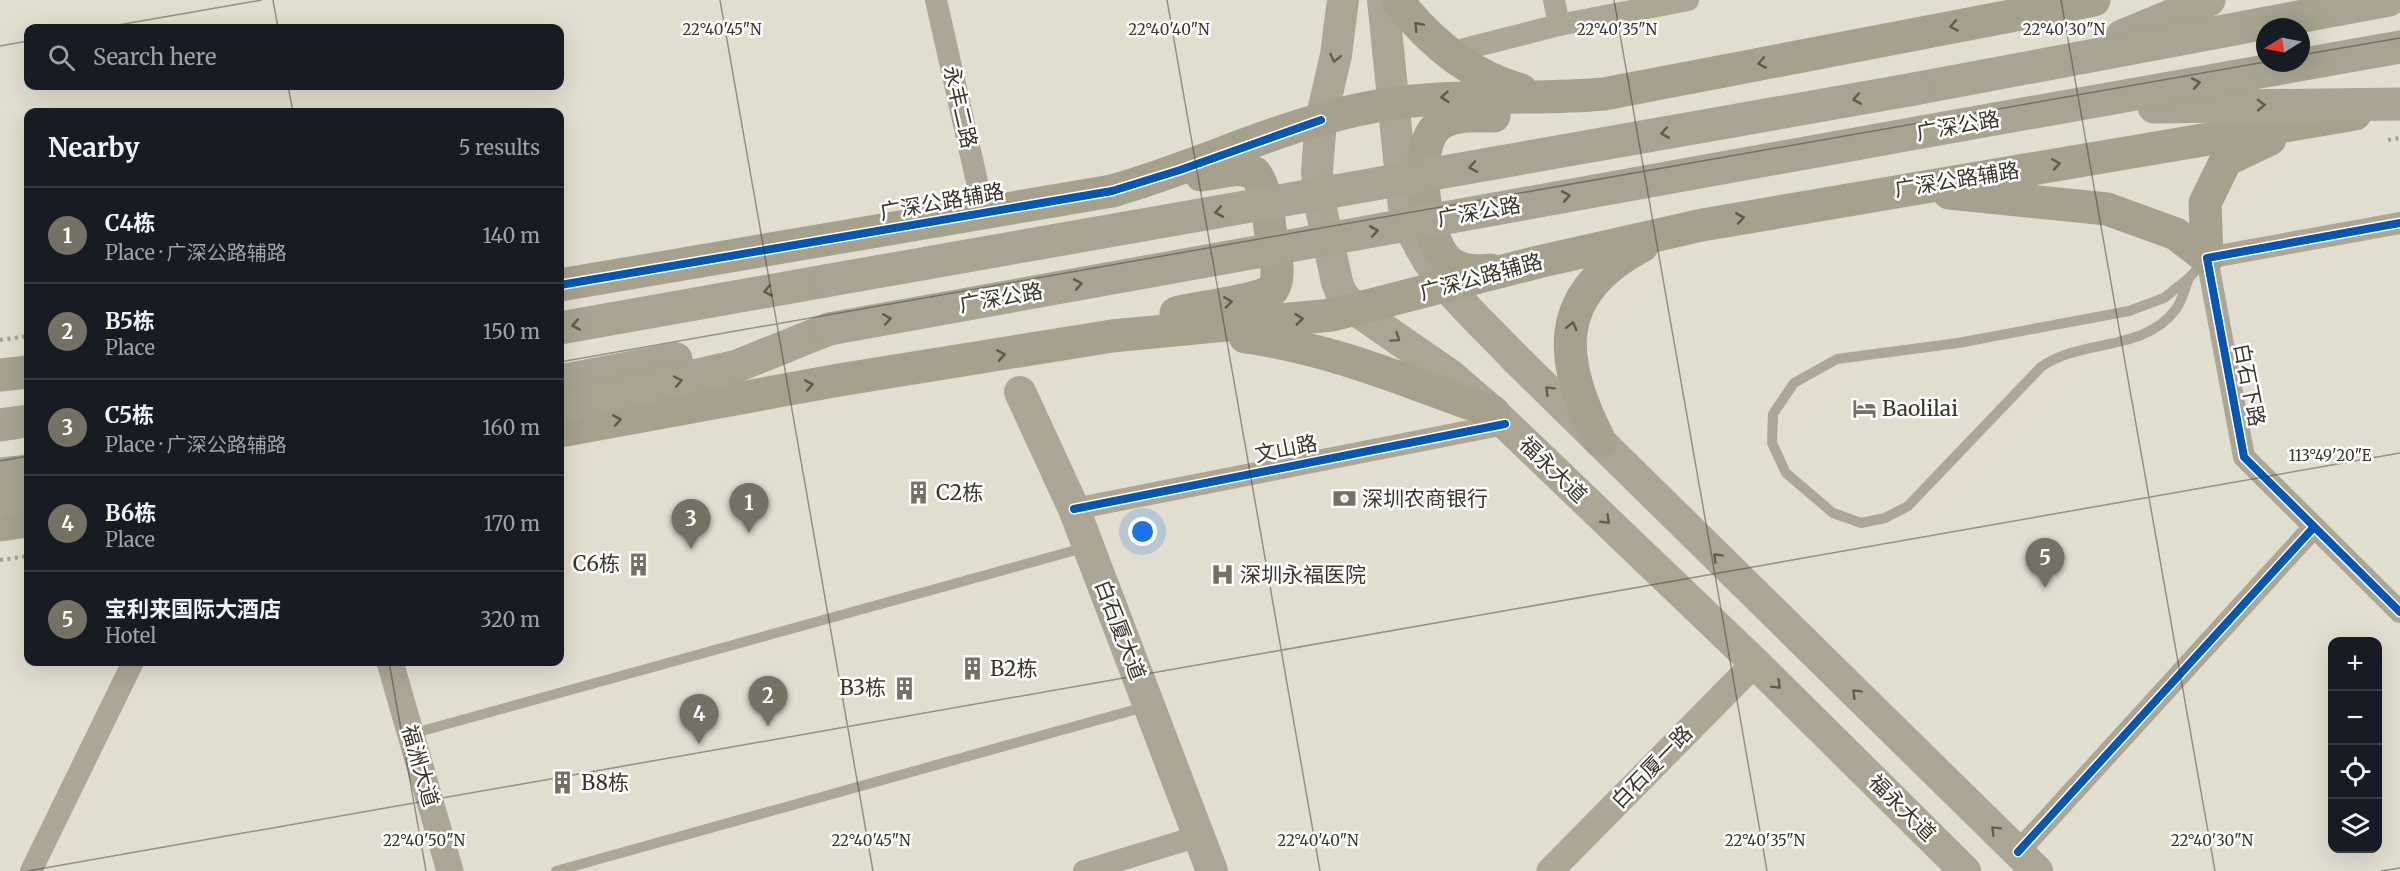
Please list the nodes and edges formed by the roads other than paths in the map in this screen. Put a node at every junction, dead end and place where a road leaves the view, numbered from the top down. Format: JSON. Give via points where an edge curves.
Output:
{"nodes":[{"id":1,"x":936,"y":0,"type":"edge"},
{"id":2,"x":1343,"y":0,"type":"edge"},
{"id":3,"x":1383,"y":0,"type":"edge"},
{"id":4,"x":1396,"y":0,"type":"edge"},
{"id":5,"x":1554,"y":0,"type":"edge"},
{"id":6,"x":1688,"y":0,"type":"edge"},
{"id":7,"x":2094,"y":0,"type":"edge"},
{"id":8,"x":2209,"y":0,"type":"edge"},
{"id":9,"x":2389,"y":0,"type":"edge"},
{"id":10,"x":1559,"y":25,"type":"junction"},
{"id":11,"x":2400,"y":47,"type":"edge"},
{"id":12,"x":1449,"y":53,"type":"junction"},
{"id":13,"x":2058,"y":62,"type":"junction"},
{"id":14,"x":1626,"y":90,"type":"junction"},
{"id":15,"x":1561,"y":98,"type":"junction"},
{"id":16,"x":1392,"y":103,"type":"junction"},
{"id":17,"x":2400,"y":105,"type":"edge"},
{"id":18,"x":2056,"y":108,"type":"junction"},
{"id":19,"x":1321,"y":120,"type":"junction"},
{"id":20,"x":2313,"y":121,"type":"junction"},
{"id":21,"x":1905,"y":189,"type":"junction"},
{"id":22,"x":1112,"y":191,"type":"junction"},
{"id":23,"x":984,"y":213,"type":"junction"},
{"id":24,"x":2400,"y":223,"type":"edge"},
{"id":25,"x":1702,"y":225,"type":"junction"},
{"id":26,"x":1538,"y":262,"type":"junction"},
{"id":27,"x":2198,"y":268,"type":"junction"},
{"id":28,"x":564,"y":284,"type":"edge"},
{"id":29,"x":1447,"y":286,"type":"junction"},
{"id":30,"x":1356,"y":309,"type":"junction"},
{"id":31,"x":564,"y":327,"type":"edge"},
{"id":32,"x":829,"y":329,"type":"junction"},
{"id":33,"x":1184,"y":329,"type":"junction"},
{"id":34,"x":1112,"y":336,"type":"junction"},
{"id":35,"x":24,"y":372,"type":"edge"},
{"id":36,"x":0,"y":375,"type":"edge"},
{"id":37,"x":564,"y":380,"type":"edge"},
{"id":38,"x":1020,"y":392,"type":"dead end"},
{"id":39,"x":564,"y":405,"type":"edge"},
{"id":40,"x":1499,"y":418,"type":"junction"},
{"id":41,"x":24,"y":422,"type":"edge"},
{"id":42,"x":0,"y":425,"type":"edge"},
{"id":43,"x":564,"y":430,"type":"edge"},
{"id":44,"x":1600,"y":441,"type":"junction"},
{"id":45,"x":24,"y":471,"type":"edge"},
{"id":46,"x":0,"y":474,"type":"edge"},
{"id":47,"x":24,"y":495,"type":"edge"},
{"id":48,"x":0,"y":501,"type":"edge"},
{"id":49,"x":1074,"y":509,"type":"junction"},
{"id":50,"x":24,"y":522,"type":"edge"},
{"id":51,"x":0,"y":525,"type":"edge"},
{"id":52,"x":2314,"y":526,"type":"junction"},
{"id":53,"x":1088,"y":546,"type":"junction"},
{"id":54,"x":2400,"y":612,"type":"edge"},
{"id":55,"x":1755,"y":663,"type":"junction"},
{"id":56,"x":131,"y":666,"type":"edge"},
{"id":57,"x":391,"y":666,"type":"edge"},
{"id":58,"x":1150,"y":705,"type":"junction"},
{"id":59,"x":410,"y":734,"type":"junction"},
{"id":60,"x":1199,"y":836,"type":"junction"},
{"id":61,"x":2028,"y":862,"type":"edge"},
{"id":62,"x":31,"y":871,"type":"edge"},
{"id":63,"x":450,"y":871,"type":"edge"},
{"id":64,"x":556,"y":871,"type":"edge"},
{"id":65,"x":1084,"y":871,"type":"edge"},
{"id":66,"x":1212,"y":871,"type":"edge"},
{"id":67,"x":1550,"y":871,"type":"edge"},
{"id":68,"x":1965,"y":871,"type":"edge"}],
"edges":[{"from":1,"to":23,"type":"street","name":"永丰二路"},
{"from":2,"to":19,"type":"main road","name":"福永大道","one_way":true,"via":[[1336,55]]},
{"from":3,"to":16,"type":"main road"},
{"from":12,"to":4,"type":"main road","one_way":true},
{"from":5,"to":10,"type":"street"},
{"from":6,"to":10,"type":"street"},
{"from":7,"to":14,"type":"main road","name":"广深公路辅路","one_way":true,"via":[[1984,16]]},
{"from":8,"to":13,"type":"highway"},
{"from":9,"to":13,"type":"highway","name":"广深公路"},
{"from":10,"to":12,"type":"street"},
{"from":18,"to":11,"type":"highway","name":"广深公路","one_way":true},
{"from":12,"to":15,"type":"main road","via":[[1498,83]]},
{"from":13,"to":31,"type":"highway","name":"广深公路","one_way":true,"bridge":true},
{"from":14,"to":15,"type":"main road","name":"广深公路辅路"},
{"from":14,"to":26,"type":"main road","via":[[1568,111],[1448,119],[1427,140],[1423,169],[1425,203],[1440,253],[1449,262],[1472,271]]},
{"from":15,"to":16,"type":"main road","name":"广深公路辅路","one_way":true,"via":[[1454,96]]},
{"from":16,"to":19,"type":"main road","name":"广深公路辅路"},
{"from":16,"to":29,"type":"main road","via":[[1400,186],[1410,229],[1430,267]]},
{"from":18,"to":17,"type":"highway","one_way":true},
{"from":17,"to":20,"type":"main road","name":"广深公路辅路"},
{"from":32,"to":18,"type":"highway","name":"广深公路","one_way":true,"bridge":true},
{"from":19,"to":22,"type":"main road","name":"广深公路辅路"},
{"from":19,"to":30,"type":"main road","name":"福永大道","via":[[1317,171],[1320,204],[1336,282]]},
{"from":21,"to":20,"type":"main road","name":"广深公路辅路","one_way":true},
{"from":20,"to":27,"type":"main road","via":[[2226,160],[2205,203]]},
{"from":25,"to":21,"type":"main road","name":"广深公路辅路","one_way":true},
{"from":21,"to":27,"type":"main road","via":[[2107,209],[2175,234]]},
{"from":22,"to":23,"type":"main road","name":"广深公路辅路"},
{"from":34,"to":22,"type":"main road","one_way":true,"via":[[1191,309],[1261,298],[1273,291],[1277,272],[1264,190],[1256,172],[1228,169],[1171,183]]},
{"from":23,"to":28,"type":"main road","name":"广深公路辅路"},
{"from":24,"to":27,"type":"street"},
{"from":25,"to":26,"type":"main road","name":"广深公路辅路"},
{"from":44,"to":25,"type":"main road","one_way":true,"via":[[1574,384],[1570,335],[1575,314],[1600,273],[1621,258],[1662,238]]},
{"from":26,"to":29,"type":"main road","name":"广深公路辅路"},
{"from":27,"to":27,"type":"lane","via":[[2164,298],[2129,312],[1837,359],[1794,384],[1773,414],[1772,443],[1786,473],[1833,513],[1861,523],[1885,518],[1908,506],[2041,367],[2058,356],[2148,334],[2176,309]]},
{"from":27,"to":52,"type":"street","name":"白石下路","via":[[2244,457]]},
{"from":29,"to":30,"type":"main road","name":"广深公路辅路"},
{"from":44,"to":29,"type":"main road","one_way":true},
{"from":33,"to":30,"type":"main road","name":"广深公路辅路","one_way":true,"via":[[1302,319]]},
{"from":30,"to":40,"type":"main road","name":"福永大道","one_way":true,"via":[[1450,375]]},
{"from":32,"to":37,"type":"highway","name":"广深公路"},
{"from":39,"to":32,"type":"highway","one_way":true,"via":[[737,366]]},
{"from":33,"to":34,"type":"main road","name":"广深公路辅路"},
{"from":33,"to":40,"type":"main road","via":[[1308,347]]},
{"from":43,"to":34,"type":"main road","name":"广深公路辅路","one_way":true,"via":[[838,380]]},
{"from":35,"to":36,"type":"main road"},
{"from":38,"to":49,"type":"main road","name":"白石厦大道"},
{"from":40,"to":49,"type":"street","name":"文山路"},
{"from":40,"to":55,"type":"main road","name":"福永大道","one_way":true},
{"from":41,"to":42,"type":"highway"},
{"from":61,"to":44,"type":"main road","one_way":true},
{"from":45,"to":46,"type":"highway"},
{"from":47,"to":48,"type":"highway"},
{"from":49,"to":53,"type":"main road","name":"白石厦大道"},
{"from":50,"to":51,"type":"main road"},
{"from":52,"to":54,"type":"street","name":"白石下路"},
{"from":52,"to":61,"type":"street"},
{"from":53,"to":58,"type":"main road","name":"白石厦大道"},
{"from":53,"to":59,"type":"lane"},
{"from":55,"to":67,"type":"street","name":"白石厦一路"},
{"from":55,"to":68,"type":"main road","name":"福永大道","one_way":true},
{"from":56,"to":62,"type":"street"},
{"from":57,"to":59,"type":"street","name":"福洲大道"},
{"from":58,"to":60,"type":"main road","name":"白石厦大道"},
{"from":58,"to":64,"type":"lane"},
{"from":59,"to":63,"type":"street","name":"福洲大道"},
{"from":60,"to":65,"type":"street"},
{"from":60,"to":66,"type":"main road","name":"白石厦大道"}]}
